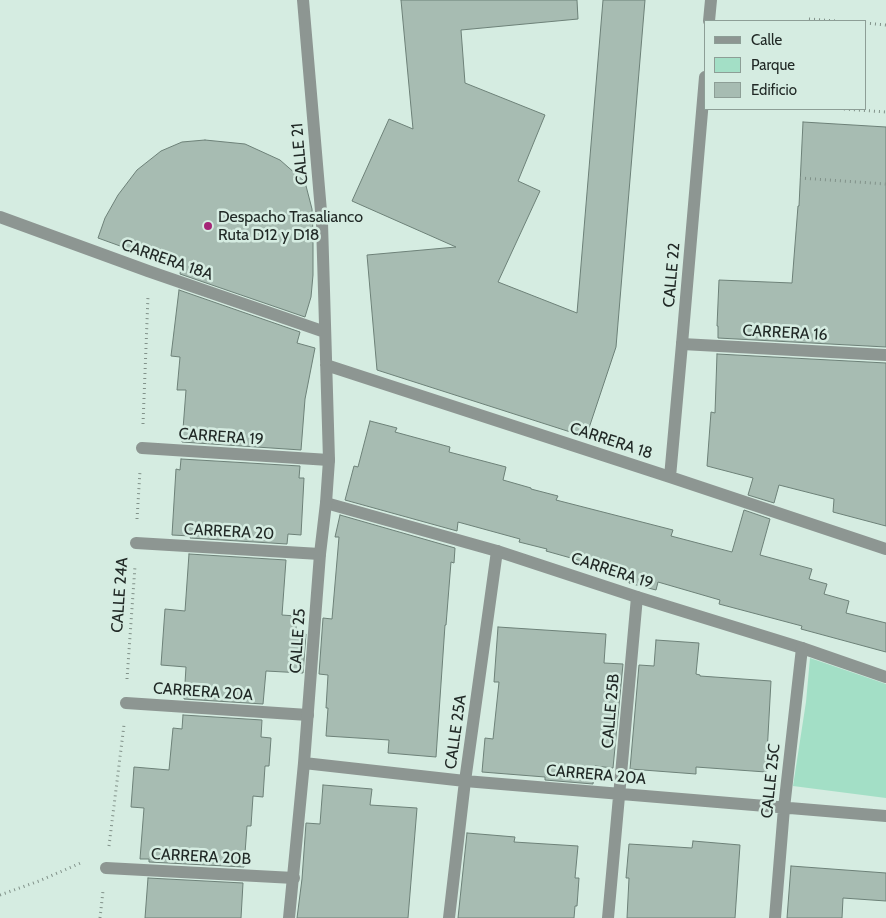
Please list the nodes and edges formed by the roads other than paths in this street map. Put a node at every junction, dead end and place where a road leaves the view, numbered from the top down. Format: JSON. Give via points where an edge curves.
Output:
{"nodes":[{"id":1,"x":303,"y":0,"type":"edge"},
{"id":2,"x":711,"y":0,"type":"edge"},
{"id":3,"x":710,"y":20,"type":"edge"},
{"id":4,"x":704,"y":89,"type":"edge"},
{"id":5,"x":0,"y":217,"type":"edge"},
{"id":6,"x":325,"y":332,"type":"junction"},
{"id":7,"x":682,"y":344,"type":"junction"},
{"id":8,"x":886,"y":355,"type":"edge"},
{"id":9,"x":326,"y":365,"type":"junction"},
{"id":10,"x":142,"y":448,"type":"road end"},
{"id":11,"x":329,"y":460,"type":"junction"},
{"id":12,"x":670,"y":476,"type":"junction"},
{"id":13,"x":326,"y":503,"type":"junction"},
{"id":14,"x":136,"y":543,"type":"road end"},
{"id":15,"x":886,"y":549,"type":"edge"},
{"id":16,"x":497,"y":551,"type":"junction"},
{"id":17,"x":320,"y":554,"type":"junction"},
{"id":18,"x":637,"y":597,"type":"junction"},
{"id":19,"x":802,"y":648,"type":"junction"},
{"id":20,"x":886,"y":676,"type":"edge"},
{"id":21,"x":126,"y":703,"type":"road end"},
{"id":22,"x":308,"y":715,"type":"junction"},
{"id":23,"x":304,"y":763,"type":"junction"},
{"id":24,"x":466,"y":780,"type":"junction"},
{"id":25,"x":620,"y":794,"type":"junction"},
{"id":26,"x":784,"y":808,"type":"junction"},
{"id":27,"x":886,"y":816,"type":"edge"},
{"id":28,"x":106,"y":868,"type":"road end"},
{"id":29,"x":294,"y":878,"type":"junction"},
{"id":30,"x":289,"y":918,"type":"edge"},
{"id":31,"x":449,"y":918,"type":"edge"},
{"id":32,"x":608,"y":918,"type":"edge"},
{"id":33,"x":775,"y":918,"type":"edge"}],
"edges":[{"from":1,"to":6,"type":"street","name":"CALLE 21","via":[[322,223]]},
{"from":2,"to":3,"type":"street"},
{"from":4,"to":7,"type":"street","name":"CALLE 22"},
{"from":5,"to":6,"type":"street","name":"CARRERA 18A"},
{"from":6,"to":9,"type":"street","name":"CALLE 21"},
{"from":7,"to":8,"type":"street","name":"CARRERA 16"},
{"from":7,"to":12,"type":"street","name":"CALLE 22"},
{"from":9,"to":11,"type":"street","name":"CALLE 25"},
{"from":9,"to":12,"type":"street","name":"CARRERA 18"},
{"from":10,"to":11,"type":"street","name":"CARRERA 19"},
{"from":11,"to":13,"type":"street","name":"CALLE 25"},
{"from":12,"to":15,"type":"street","name":"CARRERA 18"},
{"from":13,"to":16,"type":"street","name":"CARRERA 19"},
{"from":13,"to":17,"type":"street","name":"CALLE 25"},
{"from":14,"to":17,"type":"street","name":"CARRERA 20"},
{"from":16,"to":18,"type":"street","name":"CARRERA 19"},
{"from":16,"to":24,"type":"street","name":"CALLE 25A"},
{"from":17,"to":22,"type":"street","name":"CALLE 25"},
{"from":18,"to":19,"type":"street","name":"CARRERA 19"},
{"from":18,"to":25,"type":"street","name":"CALLE 25B"},
{"from":19,"to":20,"type":"street","name":"CARRERA 19"},
{"from":19,"to":26,"type":"street","name":"CALLE 25C"},
{"from":21,"to":22,"type":"street","name":"CARRERA 20A"},
{"from":22,"to":23,"type":"street","name":"CALLE 25"},
{"from":23,"to":24,"type":"street","name":"CARRERA 20A"},
{"from":23,"to":29,"type":"street","name":"CALLE 25"},
{"from":24,"to":25,"type":"street","name":"CARRERA 20A"},
{"from":24,"to":31,"type":"street","name":"CALLE 25A"},
{"from":25,"to":26,"type":"street","name":"CARRERA 20A"},
{"from":25,"to":32,"type":"street","name":"CALLE 25B"},
{"from":26,"to":27,"type":"street","name":"CARRERA 20A"},
{"from":26,"to":33,"type":"street","name":"CALLE 25C"},
{"from":28,"to":29,"type":"street","name":"CARRERA 20B"},
{"from":29,"to":30,"type":"street","name":"CALLE 25"}]}
